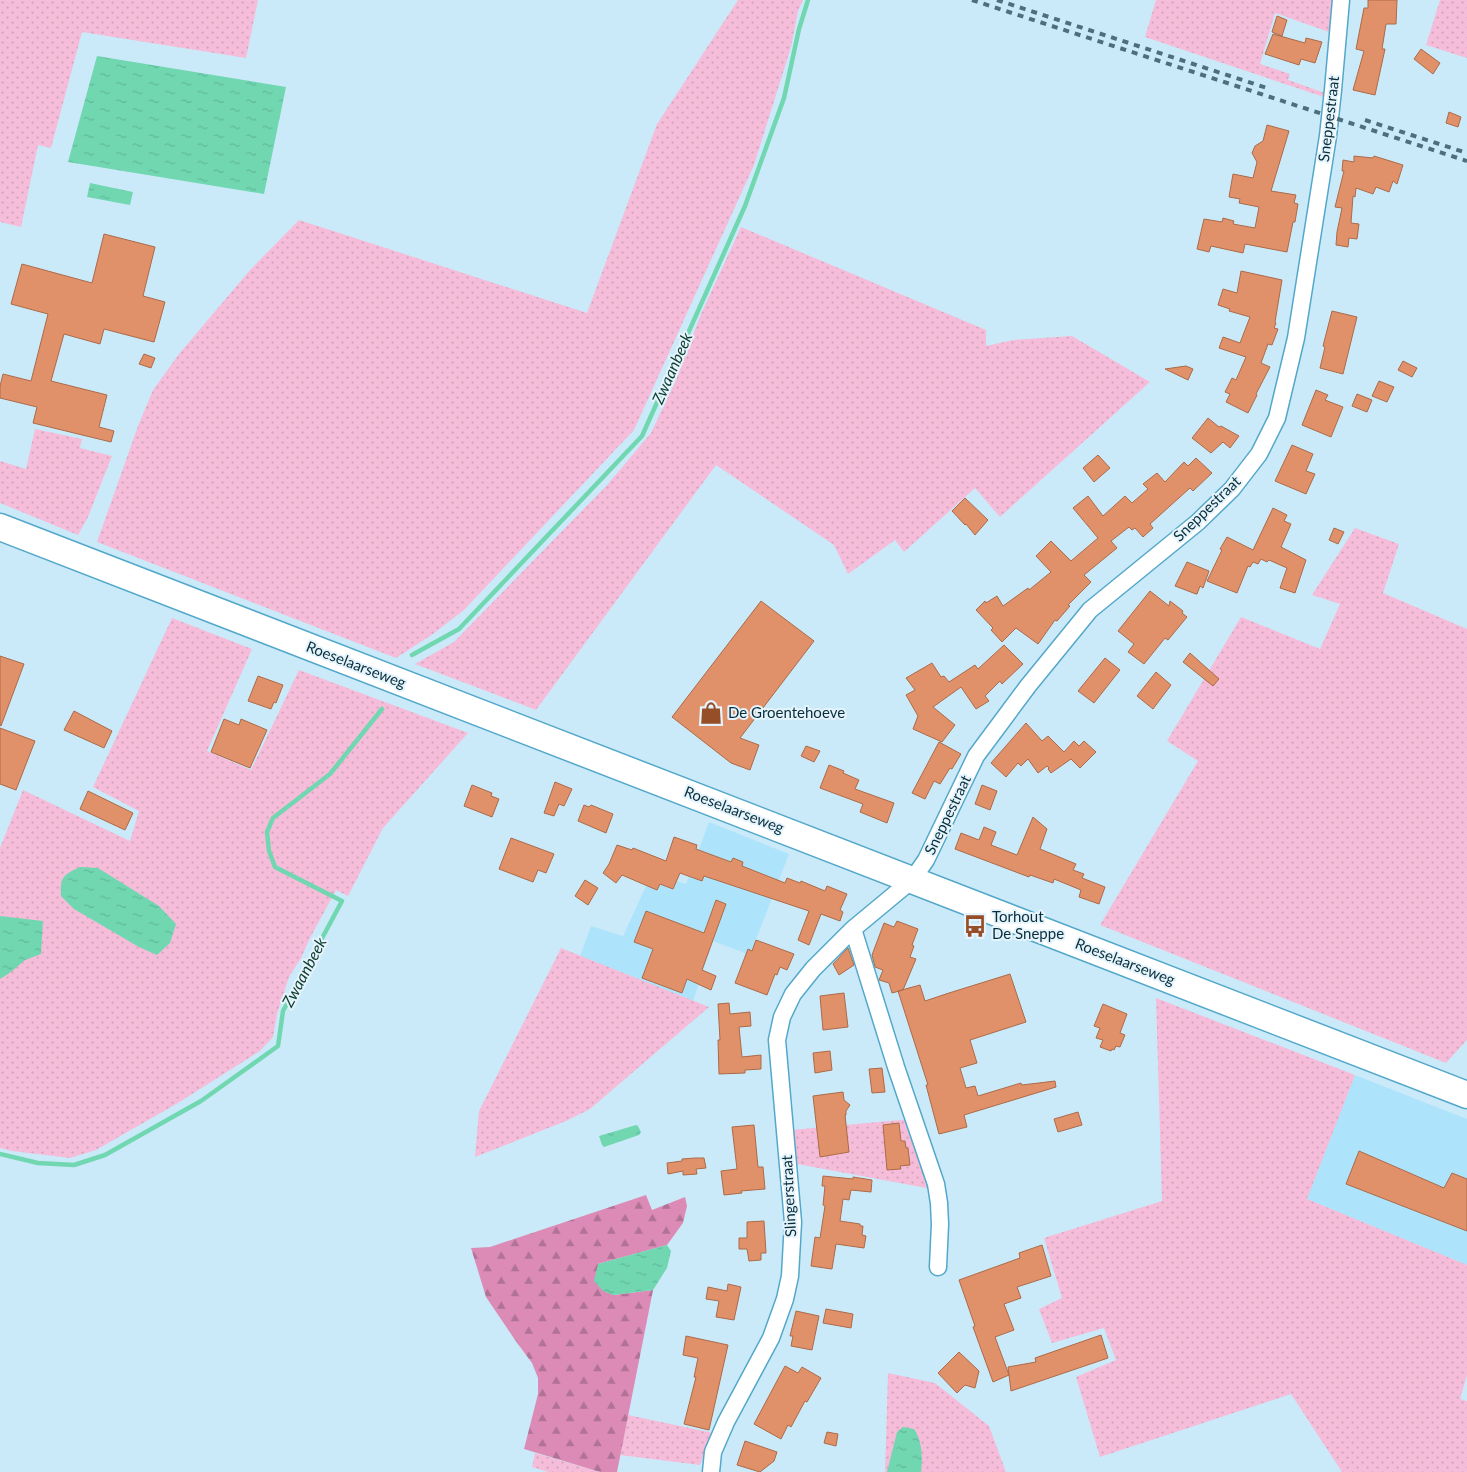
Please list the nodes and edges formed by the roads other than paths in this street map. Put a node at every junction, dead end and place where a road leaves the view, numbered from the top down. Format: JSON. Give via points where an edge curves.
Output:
{"nodes":[{"id":1,"x":1341,"y":0,"type":"edge"},
{"id":2,"x":0,"y":527,"type":"edge"},
{"id":3,"x":912,"y":880,"type":"junction"},
{"id":4,"x":853,"y":929,"type":"junction"},
{"id":5,"x":1467,"y":1095,"type":"edge"},
{"id":6,"x":938,"y":1267,"type":"dead end"},
{"id":7,"x":710,"y":1472,"type":"edge"}],
"edges":[{"from":1,"to":3,"type":"street","name":"Sneppestraat","via":[[1328,136],[1296,338],[1277,418],[1258,454],[1232,489],[1198,522],[1090,610],[1028,686],[976,756],[926,860]]},
{"from":2,"to":3,"type":"main road","name":"Roeselaarseweg"},
{"from":3,"to":4,"type":"street","name":"Slingerstraat"},
{"from":3,"to":5,"type":"main road","name":"Roeselaarseweg"},
{"from":4,"to":6,"type":"street","via":[[936,1184],[940,1224]]},
{"from":4,"to":7,"type":"street","name":"Slingerstraat","via":[[813,969],[793,994],[782,1017],[777,1040],[793,1222],[790,1276],[772,1338],[726,1422],[713,1452]]}]}
